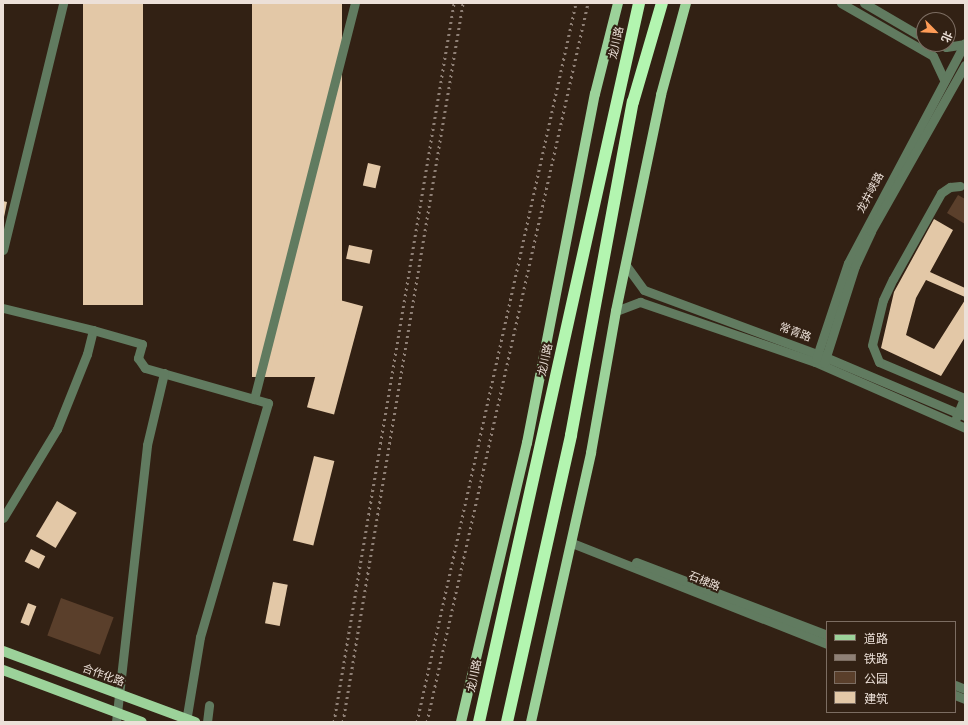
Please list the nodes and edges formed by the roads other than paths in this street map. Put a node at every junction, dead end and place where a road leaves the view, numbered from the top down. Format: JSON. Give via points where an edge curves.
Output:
{"nodes":[{"id":1,"x":63,"y":3,"type":"edge"},
{"id":2,"x":355,"y":3,"type":"edge"},
{"id":3,"x":618,"y":3,"type":"edge"},
{"id":4,"x":639,"y":3,"type":"edge"},
{"id":5,"x":662,"y":3,"type":"edge"},
{"id":6,"x":686,"y":3,"type":"edge"},
{"id":7,"x":841,"y":3,"type":"edge"},
{"id":8,"x":864,"y":3,"type":"edge"},
{"id":9,"x":916,"y":33,"type":"edge"},
{"id":10,"x":965,"y":43,"type":"edge"},
{"id":11,"x":965,"y":65,"type":"edge"},
{"id":12,"x":944,"y":80,"type":"junction"},
{"id":13,"x":961,"y":82,"type":"edge"},
{"id":14,"x":960,"y":186,"type":"dead end"},
{"id":15,"x":3,"y":250,"type":"edge"},
{"id":16,"x":625,"y":264,"type":"junction"},
{"id":17,"x":3,"y":308,"type":"edge"},
{"id":18,"x":616,"y":311,"type":"junction"},
{"id":19,"x":93,"y":330,"type":"junction"},
{"id":20,"x":820,"y":360,"type":"junction"},
{"id":21,"x":164,"y":374,"type":"junction"},
{"id":22,"x":964,"y":398,"type":"edge"},
{"id":23,"x":254,"y":399,"type":"junction"},
{"id":24,"x":962,"y":414,"type":"edge"},
{"id":25,"x":954,"y":423,"type":"junction"},
{"id":26,"x":965,"y":428,"type":"edge"},
{"id":27,"x":3,"y":518,"type":"edge"},
{"id":28,"x":573,"y":540,"type":"junction"},
{"id":29,"x":826,"y":635,"type":"edge"},
{"id":30,"x":826,"y":644,"type":"edge"},
{"id":31,"x":3,"y":651,"type":"edge"},
{"id":32,"x":3,"y":670,"type":"edge"},
{"id":33,"x":209,"y":705,"type":"dead end"},
{"id":34,"x":116,"y":722,"type":"edge"},
{"id":35,"x":142,"y":722,"type":"edge"},
{"id":36,"x":186,"y":722,"type":"edge"},
{"id":37,"x":196,"y":722,"type":"edge"},
{"id":38,"x":207,"y":722,"type":"edge"},
{"id":39,"x":461,"y":722,"type":"edge"},
{"id":40,"x":479,"y":722,"type":"edge"},
{"id":41,"x":507,"y":722,"type":"edge"},
{"id":42,"x":531,"y":722,"type":"edge"}],
"edges":[{"from":1,"to":15,"type":"street"},
{"from":2,"to":23,"type":"street"},
{"from":3,"to":39,"type":"main road","name":"龙川路","via":[[593,101],[527,443]]},
{"from":4,"to":40,"type":"highway","name":"龙川路"},
{"from":5,"to":41,"type":"highway","via":[[633,102],[570,435]]},
{"from":6,"to":16,"type":"main road","via":[[661,95]]},
{"from":7,"to":12,"type":"street","via":[[933,56]]},
{"from":8,"to":9,"type":"street"},
{"from":10,"to":12,"type":"street","name":"龙井峡路"},
{"from":11,"to":13,"type":"street","name":"龙井峡路"},
{"from":12,"to":20,"type":"street","name":"龙井峡路","via":[[848,263]]},
{"from":13,"to":20,"type":"street","name":"龙井峡路","via":[[858,259]]},
{"from":14,"to":22,"type":"street","via":[[950,186],[943,190],[893,279],[883,300],[872,345],[879,362]]},
{"from":16,"to":18,"type":"main road"},
{"from":16,"to":20,"type":"street","name":"常青路","via":[[644,290]]},
{"from":17,"to":19,"type":"street"},
{"from":18,"to":20,"type":"street","name":"常青路","via":[[640,302]]},
{"from":18,"to":28,"type":"main road"},
{"from":19,"to":21,"type":"street","via":[[142,344],[138,358],[146,368]]},
{"from":19,"to":27,"type":"street","via":[[87,354],[57,429]]},
{"from":20,"to":24,"type":"street","name":"常青路"},
{"from":20,"to":25,"type":"street","name":"常青路"},
{"from":21,"to":23,"type":"street"},
{"from":21,"to":34,"type":"street","via":[[146,445]]},
{"from":22,"to":24,"type":"street"},
{"from":23,"to":36,"type":"street","via":[[268,403],[200,637]]},
{"from":24,"to":25,"type":"street"},
{"from":25,"to":26,"type":"street","name":"常青路"},
{"from":28,"to":29,"type":"street","name":"石棣路"},
{"from":28,"to":30,"type":"street","name":"石棣路"},
{"from":28,"to":42,"type":"main road"},
{"from":31,"to":37,"type":"main road","name":"合作化路","bridge":true},
{"from":32,"to":35,"type":"main road","bridge":true},
{"from":33,"to":38,"type":"street"}]}
